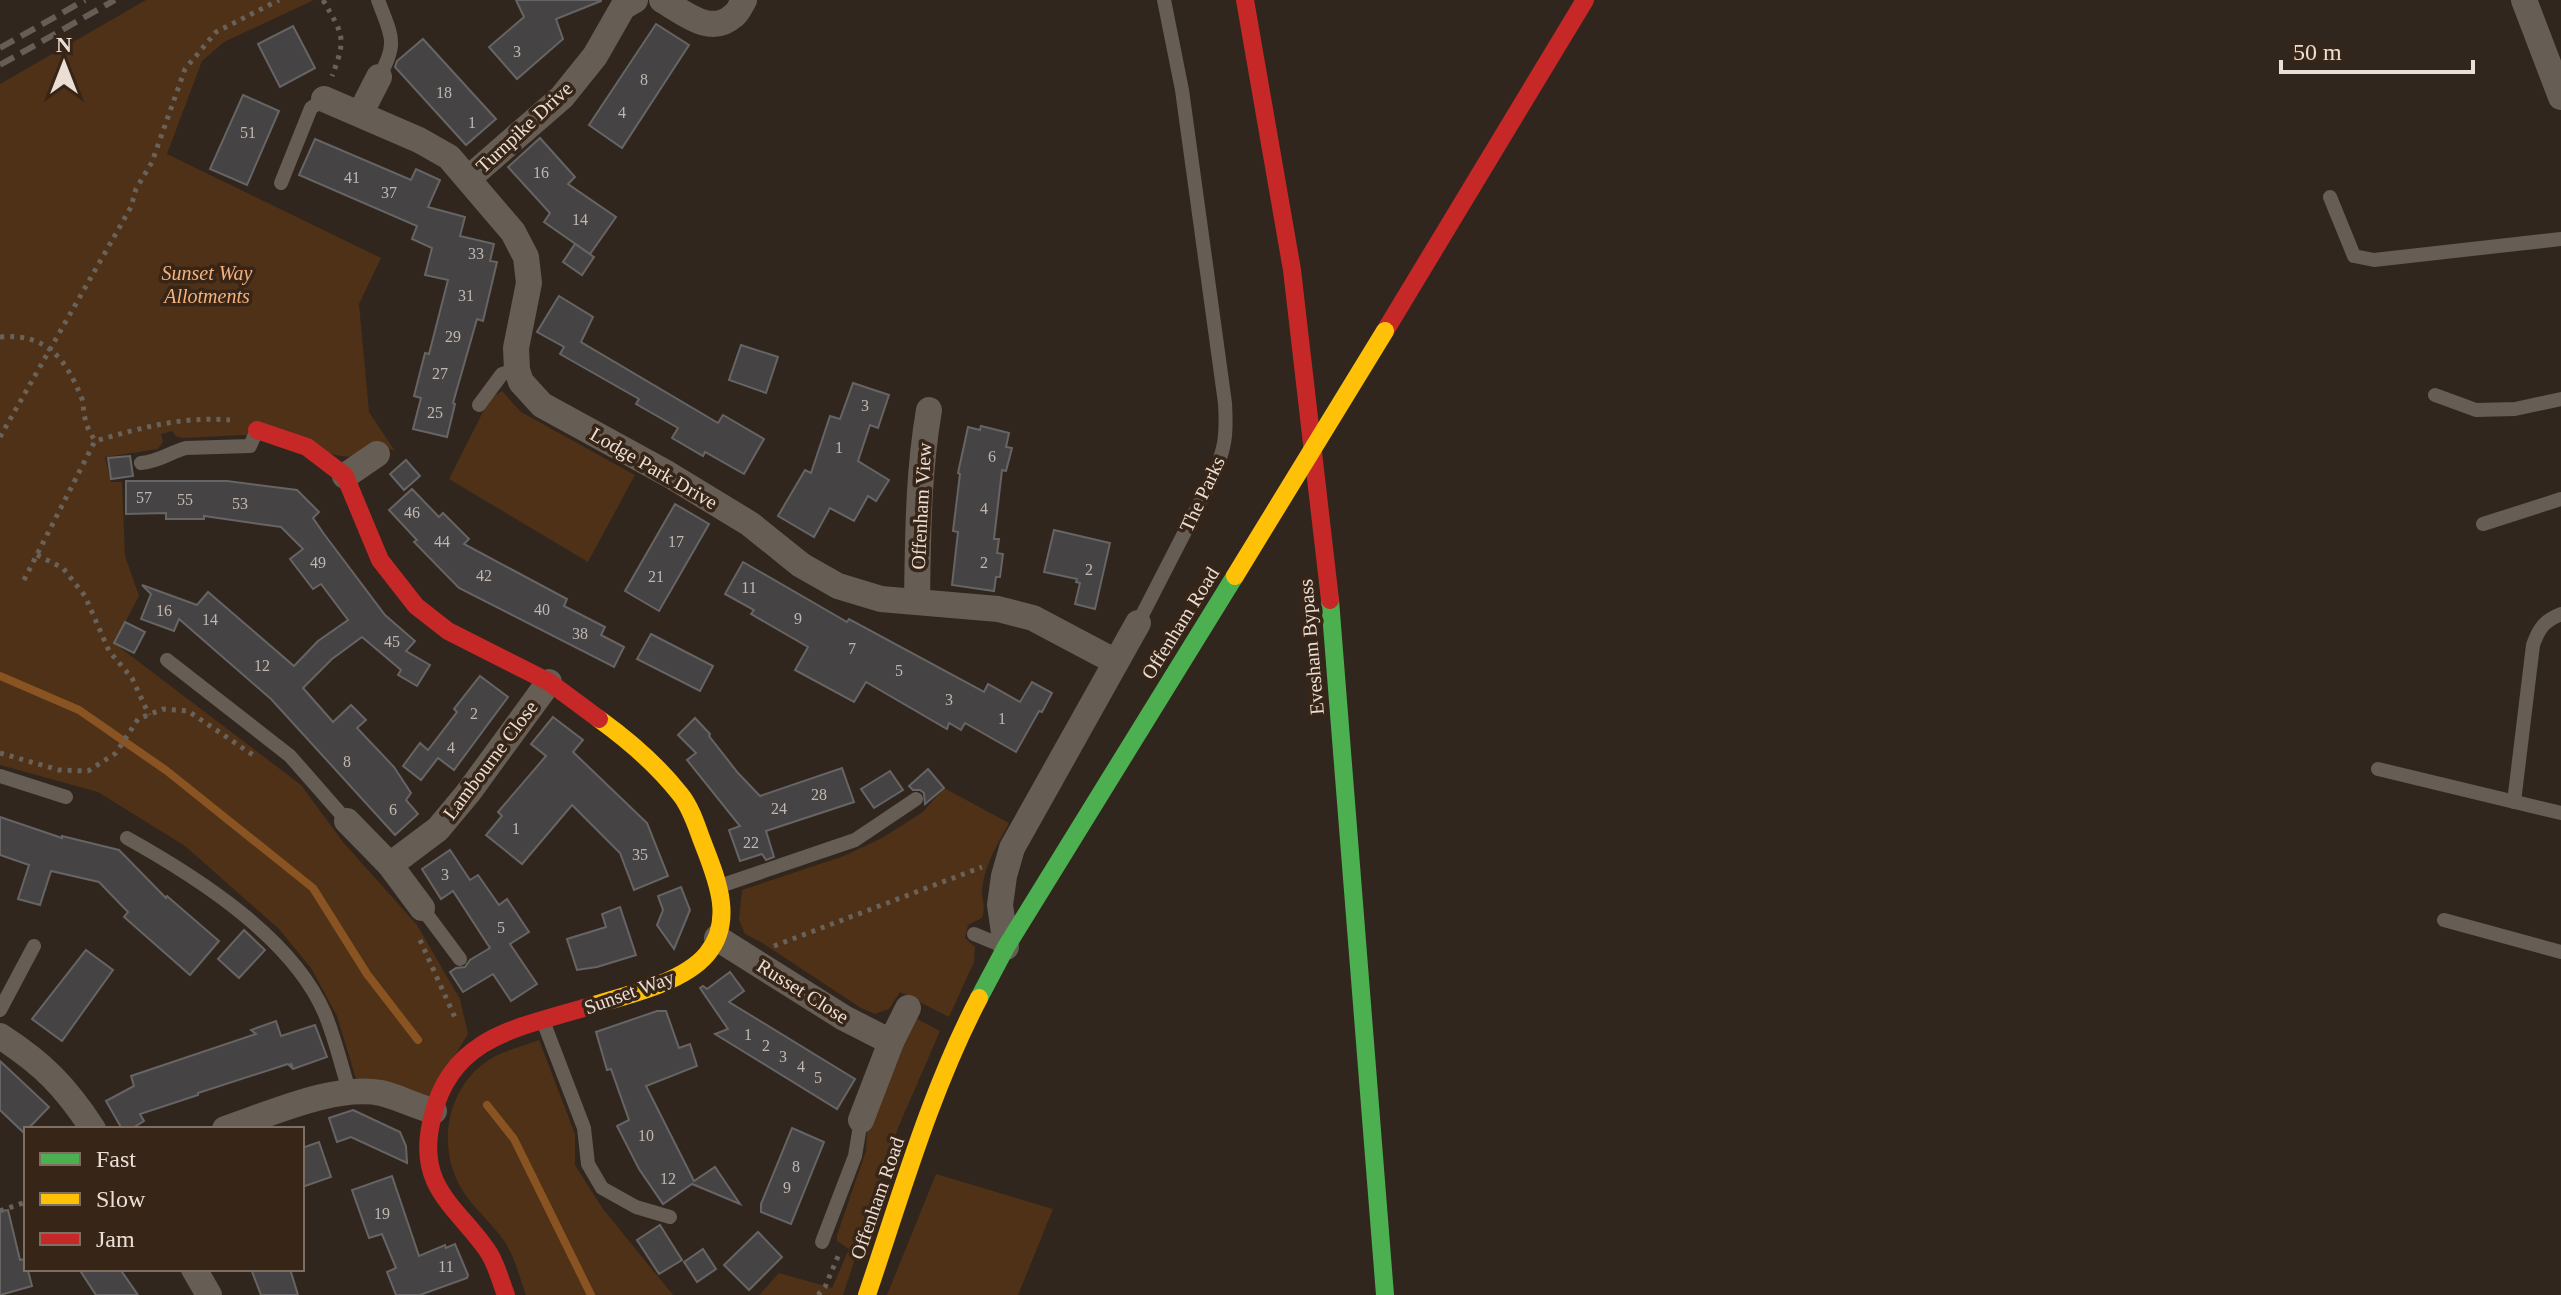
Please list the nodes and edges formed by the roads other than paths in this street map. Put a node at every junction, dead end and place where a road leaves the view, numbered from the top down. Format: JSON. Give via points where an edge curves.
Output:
{"nodes":[{"id":1,"x":378,"y":0,"type":"edge"},
{"id":2,"x":634,"y":0,"type":"edge"},
{"id":3,"x":662,"y":0,"type":"edge"},
{"id":4,"x":744,"y":0,"type":"edge"},
{"id":5,"x":1164,"y":0,"type":"edge"},
{"id":6,"x":1245,"y":0,"type":"edge"},
{"id":7,"x":1585,"y":0,"type":"edge"},
{"id":8,"x":2524,"y":0,"type":"edge"},
{"id":9,"x":379,"y":77,"type":"joint"},
{"id":10,"x":2561,"y":97,"type":"edge"},
{"id":11,"x":324,"y":99,"type":"joint"},
{"id":12,"x":360,"y":114,"type":"junction"},
{"id":13,"x":469,"y":178,"type":"junction"},
{"id":14,"x":281,"y":183,"type":"dead end"},
{"id":15,"x":2330,"y":197,"type":"dead end"},
{"id":16,"x":2561,"y":239,"type":"edge"},
{"id":17,"x":517,"y":370,"type":"junction"},
{"id":18,"x":2435,"y":395,"type":"dead end"},
{"id":19,"x":2561,"y":399,"type":"edge"},
{"id":20,"x":479,"y":405,"type":"dead end"},
{"id":21,"x":929,"y":410,"type":"dead end"},
{"id":22,"x":257,"y":430,"type":"joint"},
{"id":23,"x":377,"y":454,"type":"dead end"},
{"id":24,"x":141,"y":463,"type":"dead end"},
{"id":25,"x":345,"y":476,"type":"junction"},
{"id":26,"x":2561,"y":499,"type":"edge"},
{"id":27,"x":2483,"y":524,"type":"dead end"},
{"id":28,"x":917,"y":601,"type":"junction"},
{"id":29,"x":2561,"y":614,"type":"edge"},
{"id":30,"x":1138,"y":623,"type":"joint"},
{"id":31,"x":167,"y":660,"type":"dead end"},
{"id":32,"x":1116,"y":662,"type":"junction"},
{"id":33,"x":549,"y":682,"type":"junction"},
{"id":34,"x":2378,"y":769,"type":"dead end"},
{"id":35,"x":0,"y":776,"type":"edge"},
{"id":36,"x":66,"y":797,"type":"dead end"},
{"id":37,"x":916,"y":799,"type":"dead end"},
{"id":38,"x":2514,"y":802,"type":"junction"},
{"id":39,"x":2561,"y":813,"type":"edge"},
{"id":40,"x":347,"y":821,"type":"joint"},
{"id":41,"x":127,"y":838,"type":"dead end"},
{"id":42,"x":390,"y":865,"type":"junction"},
{"id":43,"x":720,"y":887,"type":"junction"},
{"id":44,"x":422,"y":908,"type":"joint"},
{"id":45,"x":2444,"y":920,"type":"dead end"},
{"id":46,"x":974,"y":934,"type":"dead end"},
{"id":47,"x":717,"y":938,"type":"junction"},
{"id":48,"x":34,"y":946,"type":"dead end"},
{"id":49,"x":1006,"y":947,"type":"junction"},
{"id":50,"x":2561,"y":952,"type":"edge"},
{"id":51,"x":460,"y":959,"type":"dead end"},
{"id":52,"x":908,"y":1008,"type":"dead end"},
{"id":53,"x":0,"y":1010,"type":"edge"},
{"id":54,"x":543,"y":1021,"type":"junction"},
{"id":55,"x":0,"y":1036,"type":"edge"},
{"id":56,"x":891,"y":1042,"type":"junction"},
{"id":57,"x":349,"y":1090,"type":"junction"},
{"id":58,"x":434,"y":1111,"type":"junction"},
{"id":59,"x":861,"y":1120,"type":"joint"},
{"id":60,"x":92,"y":1127,"type":"edge"},
{"id":61,"x":231,"y":1127,"type":"edge"},
{"id":62,"x":670,"y":1217,"type":"dead end"},
{"id":63,"x":822,"y":1242,"type":"road end"},
{"id":64,"x":195,"y":1271,"type":"edge"},
{"id":65,"x":209,"y":1295,"type":"edge"},
{"id":66,"x":506,"y":1295,"type":"edge"},
{"id":67,"x":867,"y":1295,"type":"edge"},
{"id":68,"x":1385,"y":1295,"type":"edge"}],
"edges":[{"from":1,"to":9,"type":"lane","via":[[394,41]]},
{"from":2,"to":13,"type":"street","name":"Turnpike Drive","via":[[623,7],[595,56],[562,97]]},
{"from":3,"to":4,"type":"street","via":[[710,25],[732,18]]},
{"from":5,"to":30,"type":"lane","name":"The Parks","via":[[1182,90],[1227,436],[1211,481]]},
{"from":6,"to":68,"type":"main road","name":"Evesham Bypass","via":[[1292,270],[1330,596]]},
{"from":7,"to":49,"type":"main road","name":"Offenham Road","bridge":true},
{"from":8,"to":10,"type":"street"},
{"from":9,"to":12,"type":"street"},
{"from":11,"to":12,"type":"street"},
{"from":11,"to":14,"type":"lane","via":[[311,108]]},
{"from":12,"to":13,"type":"street","via":[[449,157]]},
{"from":13,"to":17,"type":"street","via":[[513,232],[526,257],[529,283]]},
{"from":15,"to":16,"type":"lane","via":[[2354,256],[2374,260]]},
{"from":17,"to":20,"type":"lane","via":[[502,374]]},
{"from":17,"to":28,"type":"street","name":"Lodge Park Drive","via":[[542,405],[750,524],[801,565],[838,586],[881,599]]},
{"from":18,"to":19,"type":"lane","via":[[2476,410],[2515,409]]},
{"from":21,"to":28,"type":"street","name":"Offenham View","via":[[918,503]]},
{"from":22,"to":24,"type":"lane","via":[[250,446],[172,444],[157,462]]},
{"from":22,"to":25,"type":"main road","via":[[307,447]]},
{"from":23,"to":25,"type":"street"},
{"from":25,"to":33,"type":"main road","via":[[380,560],[416,606],[448,631]]},
{"from":26,"to":27,"type":"lane"},
{"from":28,"to":32,"type":"street","name":"Lodge Park Drive","via":[[1033,618]]},
{"from":29,"to":38,"type":"lane","via":[[2545,621],[2533,645]]},
{"from":30,"to":32,"type":"street","name":"The Parks"},
{"from":31,"to":40,"type":"lane","via":[[290,756]]},
{"from":32,"to":49,"type":"street","name":"The Parks","via":[[1012,848],[1000,905]]},
{"from":33,"to":42,"type":"street","name":"Lambourne Close","via":[[438,829]]},
{"from":33,"to":43,"type":"main road","via":[[613,729],[682,796]]},
{"from":34,"to":38,"type":"lane"},
{"from":35,"to":36,"type":"lane"},
{"from":37,"to":43,"type":"lane","via":[[855,840]]},
{"from":38,"to":39,"type":"lane"},
{"from":40,"to":42,"type":"street"},
{"from":41,"to":57,"type":"lane","via":[[181,868],[272,940],[308,983],[325,1014]]},
{"from":42,"to":44,"type":"street"},
{"from":43,"to":47,"type":"main road"},
{"from":44,"to":51,"type":"lane"},
{"from":45,"to":50,"type":"lane"},
{"from":46,"to":49,"type":"lane"},
{"from":47,"to":54,"type":"main road","name":"Sunset Way","via":[[693,967],[668,980]]},
{"from":47,"to":56,"type":"street","name":"Russet Close"},
{"from":48,"to":53,"type":"lane"},
{"from":49,"to":67,"type":"main road","name":"Offenham Road","via":[[937,1091]]},
{"from":52,"to":56,"type":"street"},
{"from":54,"to":58,"type":"main road","name":"Sunset Way","via":[[503,1033],[466,1054],[438,1094]]},
{"from":54,"to":62,"type":"lane","via":[[584,1128],[588,1164],[602,1188],[636,1207]]},
{"from":55,"to":60,"type":"street","via":[[34,1058],[72,1097]]},
{"from":56,"to":59,"type":"street"},
{"from":57,"to":58,"type":"street","via":[[383,1093]]},
{"from":57,"to":61,"type":"street"},
{"from":58,"to":66,"type":"main road","name":"Sunset Way","via":[[428,1135],[434,1179],[489,1252]]},
{"from":59,"to":63,"type":"lane","via":[[855,1156]]},
{"from":64,"to":65,"type":"street"}]}
